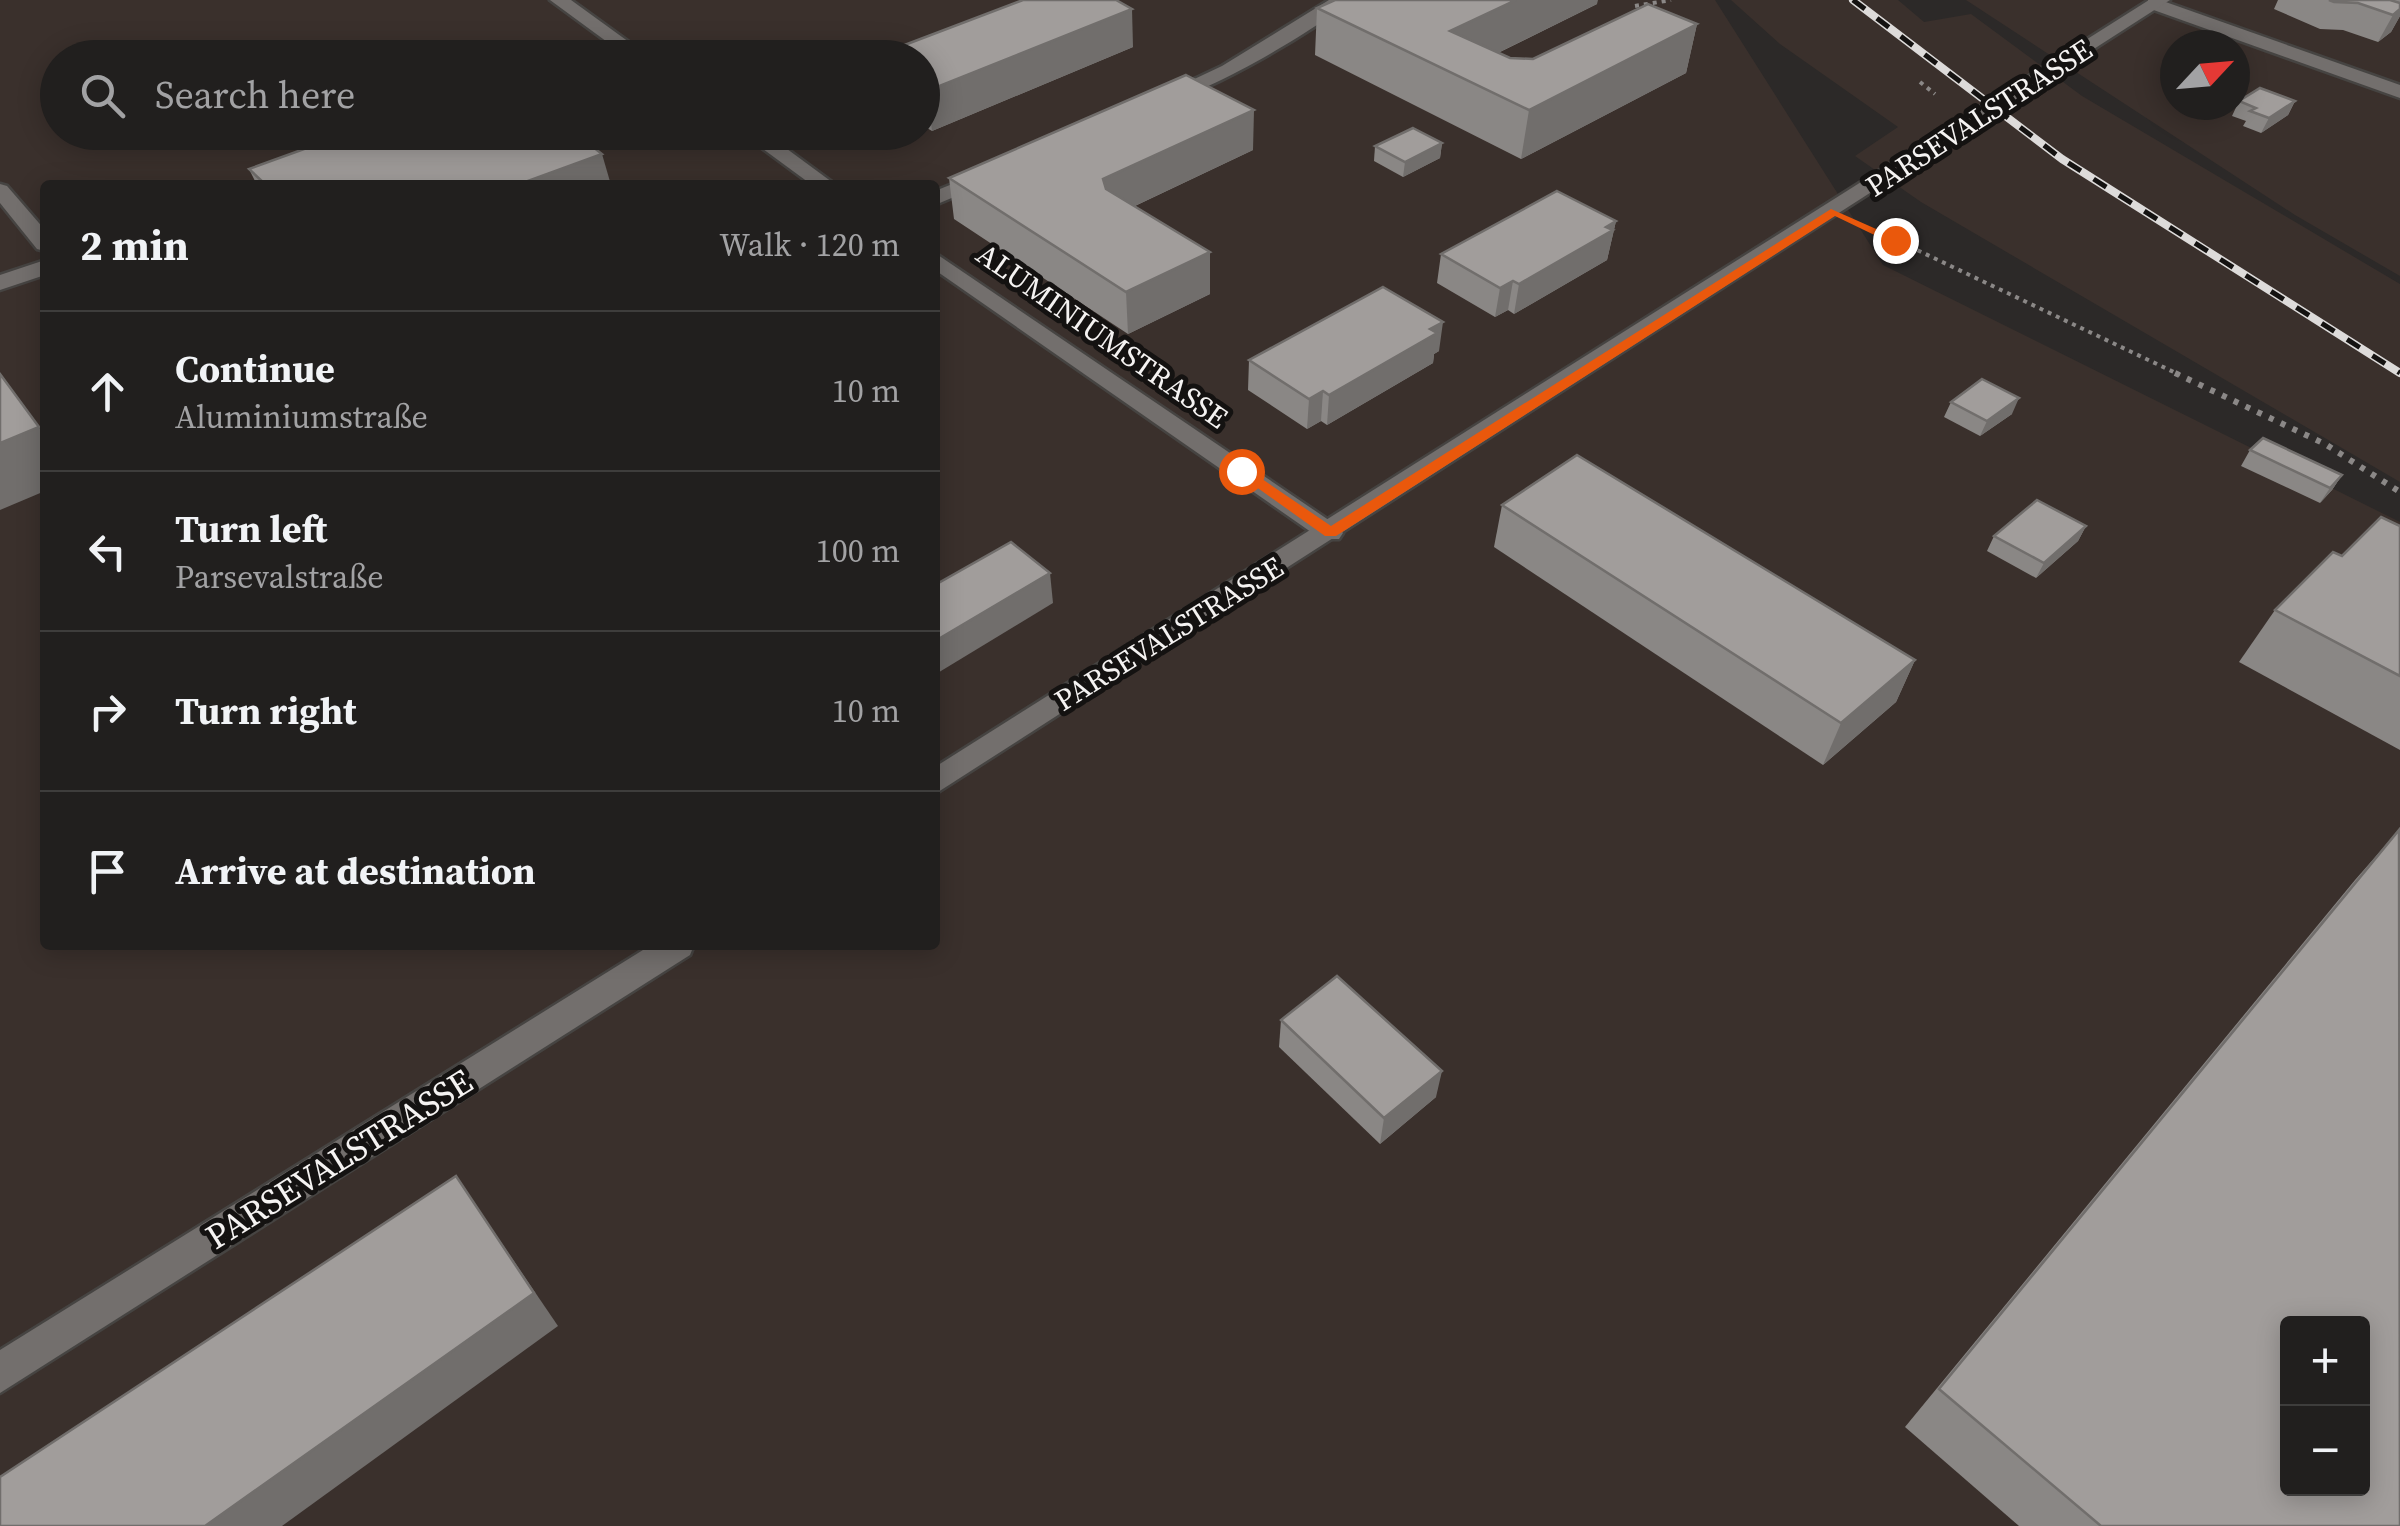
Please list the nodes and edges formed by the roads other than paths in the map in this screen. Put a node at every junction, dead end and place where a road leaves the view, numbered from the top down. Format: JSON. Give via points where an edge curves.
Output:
{"nodes":[{"id":1,"x":559,"y":0,"type":"edge"},
{"id":2,"x":1342,"y":0,"type":"edge"},
{"id":3,"x":2158,"y":2,"type":"edge"},
{"id":4,"x":614,"y":40,"type":"edge"},
{"id":5,"x":2400,"y":92,"type":"edge"},
{"id":6,"x":1143,"y":108,"type":"edge"},
{"id":7,"x":776,"y":150,"type":"edge"},
{"id":8,"x":1004,"y":168,"type":"edge"},
{"id":9,"x":819,"y":180,"type":"edge"},
{"id":10,"x":0,"y":190,"type":"edge"},
{"id":11,"x":940,"y":197,"type":"edge"},
{"id":12,"x":40,"y":238,"type":"edge"},
{"id":13,"x":940,"y":263,"type":"edge"},
{"id":14,"x":40,"y":269,"type":"edge"},
{"id":15,"x":0,"y":283,"type":"edge"},
{"id":16,"x":1330,"y":532,"type":"junction"},
{"id":17,"x":940,"y":779,"type":"edge"},
{"id":18,"x":670,"y":950,"type":"edge"},
{"id":19,"x":0,"y":1374,"type":"edge"}],
"edges":[{"from":1,"to":4,"type":"street"},
{"from":2,"to":6,"type":"street","via":[[1229,70]]},
{"from":3,"to":5,"type":"street"},
{"from":3,"to":16,"type":"street","name":"PARSEVALSTRASSE"},
{"from":7,"to":9,"type":"street"},
{"from":8,"to":11,"type":"street"},
{"from":10,"to":12,"type":"street"},
{"from":13,"to":16,"type":"street","name":"ALUMINIUMSTRASSE"},
{"from":14,"to":15,"type":"street"},
{"from":16,"to":17,"type":"street","name":"PARSEVALSTRASSE"},
{"from":18,"to":19,"type":"street","name":"PARSEVALSTRASSE"}]}
